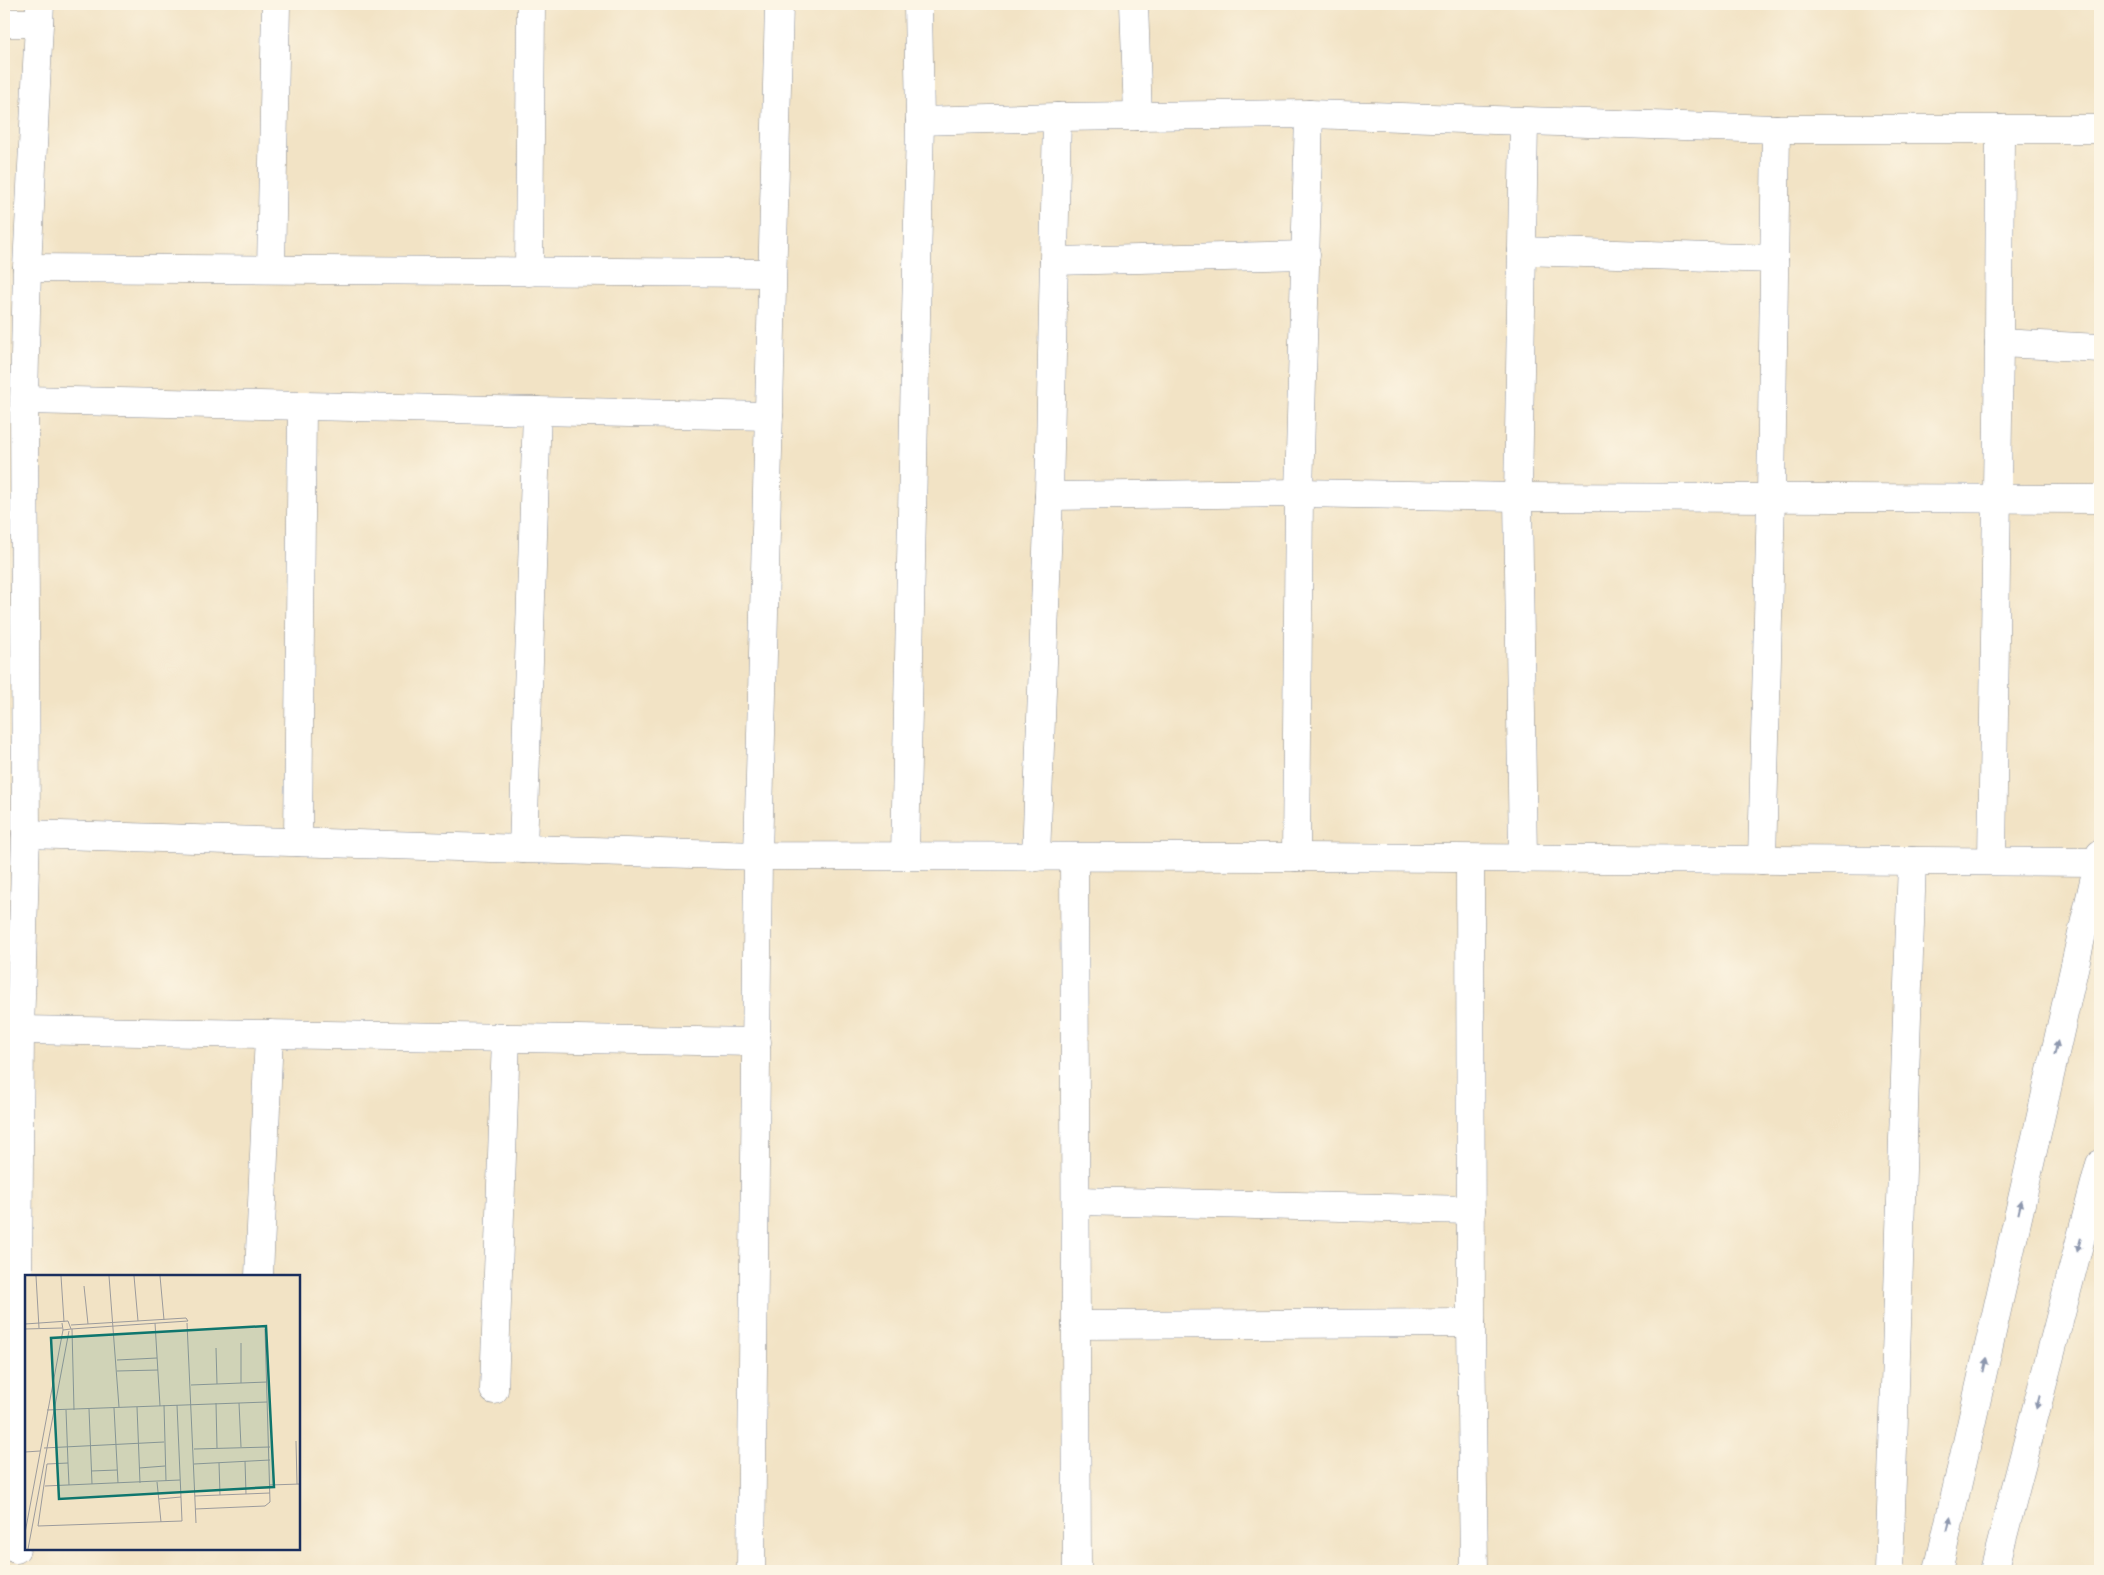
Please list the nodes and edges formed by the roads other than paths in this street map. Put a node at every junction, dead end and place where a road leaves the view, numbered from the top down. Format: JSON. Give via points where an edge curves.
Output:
{"nodes":[{"id":1,"x":276,"y":4,"type":"edge"},
{"id":2,"x":531,"y":4,"type":"edge"},
{"id":3,"x":778,"y":4,"type":"edge"},
{"id":4,"x":918,"y":4,"type":"edge"},
{"id":5,"x":1134,"y":4,"type":"edge"},
{"id":6,"x":39,"y":14,"type":"edge"},
{"id":7,"x":4,"y":24,"type":"edge"},
{"id":8,"x":1309,"y":114,"type":"junction"},
{"id":9,"x":1138,"y":116,"type":"junction"},
{"id":10,"x":1057,"y":117,"type":"junction"},
{"id":11,"x":920,"y":121,"type":"junction"},
{"id":12,"x":1524,"y":122,"type":"junction"},
{"id":13,"x":1776,"y":129,"type":"junction"},
{"id":14,"x":2000,"y":129,"type":"junction"},
{"id":15,"x":2100,"y":129,"type":"edge"},
{"id":16,"x":1522,"y":251,"type":"junction"},
{"id":17,"x":1306,"y":255,"type":"junction"},
{"id":18,"x":1774,"y":259,"type":"junction"},
{"id":19,"x":1054,"y":261,"type":"junction"},
{"id":20,"x":27,"y":268,"type":"junction"},
{"id":21,"x":271,"y":269,"type":"junction"},
{"id":22,"x":529,"y":272,"type":"junction"},
{"id":23,"x":772,"y":273,"type":"junction"},
{"id":24,"x":1999,"y":343,"type":"junction"},
{"id":25,"x":2100,"y":348,"type":"edge"},
{"id":26,"x":24,"y":400,"type":"junction"},
{"id":27,"x":302,"y":407,"type":"junction"},
{"id":28,"x":537,"y":411,"type":"junction"},
{"id":29,"x":769,"y":416,"type":"junction"},
{"id":30,"x":1299,"y":493,"type":"junction"},
{"id":31,"x":1049,"y":496,"type":"junction"},
{"id":32,"x":1518,"y":496,"type":"junction"},
{"id":33,"x":1771,"y":497,"type":"junction"},
{"id":34,"x":1997,"y":497,"type":"junction"},
{"id":35,"x":2100,"y":498,"type":"edge"},
{"id":36,"x":26,"y":834,"type":"junction"},
{"id":37,"x":298,"y":842,"type":"junction"},
{"id":38,"x":523,"y":849,"type":"junction"},
{"id":39,"x":758,"y":856,"type":"junction"},
{"id":40,"x":904,"y":856,"type":"junction"},
{"id":41,"x":1036,"y":857,"type":"junction"},
{"id":42,"x":1074,"y":857,"type":"junction"},
{"id":43,"x":1296,"y":857,"type":"junction"},
{"id":44,"x":1470,"y":859,"type":"junction"},
{"id":45,"x":1523,"y":859,"type":"junction"},
{"id":46,"x":2100,"y":859,"type":"edge"},
{"id":47,"x":1762,"y":860,"type":"junction"},
{"id":48,"x":1912,"y":861,"type":"junction"},
{"id":49,"x":1992,"y":861,"type":"junction"},
{"id":50,"x":20,"y":1030,"type":"junction"},
{"id":51,"x":269,"y":1034,"type":"junction"},
{"id":52,"x":506,"y":1038,"type":"junction"},
{"id":53,"x":757,"y":1042,"type":"junction"},
{"id":54,"x":2100,"y":1164,"type":"edge"},
{"id":55,"x":1076,"y":1201,"type":"junction"},
{"id":56,"x":1471,"y":1210,"type":"junction"},
{"id":57,"x":259,"y":1275,"type":"edge"},
{"id":58,"x":1472,"y":1323,"type":"junction"},
{"id":59,"x":1076,"y":1325,"type":"junction"},
{"id":60,"x":494,"y":1390,"type":"dead end"},
{"id":61,"x":16,"y":1549,"type":"dead end"},
{"id":62,"x":752,"y":1571,"type":"edge"},
{"id":63,"x":1077,"y":1571,"type":"edge"},
{"id":64,"x":1474,"y":1571,"type":"edge"},
{"id":65,"x":1889,"y":1571,"type":"edge"},
{"id":66,"x":1938,"y":1571,"type":"edge"},
{"id":67,"x":1994,"y":1571,"type":"edge"}],
"edges":[{"from":1,"to":21,"type":"street"},
{"from":2,"to":22,"type":"street"},
{"from":3,"to":23,"type":"street"},
{"from":4,"to":11,"type":"street"},
{"from":5,"to":9,"type":"street"},
{"from":6,"to":7,"type":"street"},
{"from":6,"to":20,"type":"street"},
{"from":8,"to":9,"type":"street"},
{"from":8,"to":12,"type":"street"},
{"from":8,"to":17,"type":"street"},
{"from":9,"to":10,"type":"street"},
{"from":10,"to":11,"type":"street"},
{"from":10,"to":19,"type":"street"},
{"from":11,"to":40,"type":"street"},
{"from":12,"to":13,"type":"street"},
{"from":12,"to":16,"type":"street"},
{"from":13,"to":14,"type":"street"},
{"from":13,"to":18,"type":"street"},
{"from":14,"to":15,"type":"street"},
{"from":14,"to":24,"type":"street"},
{"from":16,"to":18,"type":"street"},
{"from":16,"to":32,"type":"street"},
{"from":17,"to":19,"type":"street"},
{"from":17,"to":30,"type":"street"},
{"from":18,"to":33,"type":"street"},
{"from":19,"to":31,"type":"street"},
{"from":20,"to":21,"type":"street"},
{"from":20,"to":26,"type":"street"},
{"from":21,"to":22,"type":"street"},
{"from":22,"to":23,"type":"street"},
{"from":23,"to":29,"type":"street"},
{"from":24,"to":25,"type":"street"},
{"from":24,"to":34,"type":"street"},
{"from":26,"to":27,"type":"street"},
{"from":26,"to":36,"type":"street"},
{"from":27,"to":28,"type":"street"},
{"from":27,"to":37,"type":"street"},
{"from":28,"to":29,"type":"street"},
{"from":28,"to":38,"type":"street"},
{"from":29,"to":39,"type":"street"},
{"from":30,"to":31,"type":"street"},
{"from":30,"to":32,"type":"street"},
{"from":30,"to":43,"type":"street"},
{"from":31,"to":41,"type":"street"},
{"from":32,"to":33,"type":"street"},
{"from":32,"to":45,"type":"street"},
{"from":33,"to":34,"type":"street"},
{"from":33,"to":47,"type":"street"},
{"from":34,"to":35,"type":"street"},
{"from":34,"to":49,"type":"street"},
{"from":36,"to":37,"type":"street"},
{"from":36,"to":50,"type":"street"},
{"from":37,"to":38,"type":"street"},
{"from":38,"to":39,"type":"street"},
{"from":39,"to":40,"type":"street"},
{"from":39,"to":53,"type":"street"},
{"from":40,"to":41,"type":"street"},
{"from":41,"to":42,"type":"street"},
{"from":42,"to":43,"type":"street"},
{"from":42,"to":55,"type":"street"},
{"from":43,"to":44,"type":"street"},
{"from":44,"to":45,"type":"street"},
{"from":44,"to":56,"type":"street"},
{"from":45,"to":47,"type":"street"},
{"from":46,"to":49,"type":"street"},
{"from":66,"to":46,"type":"street","one_way":true},
{"from":47,"to":48,"type":"street"},
{"from":48,"to":49,"type":"street"},
{"from":48,"to":65,"type":"street"},
{"from":50,"to":51,"type":"street"},
{"from":50,"to":61,"type":"street"},
{"from":51,"to":52,"type":"street"},
{"from":51,"to":57,"type":"street"},
{"from":52,"to":53,"type":"street"},
{"from":52,"to":60,"type":"street"},
{"from":53,"to":62,"type":"street"},
{"from":54,"to":67,"type":"street","one_way":true},
{"from":55,"to":56,"type":"street"},
{"from":55,"to":59,"type":"street"},
{"from":56,"to":58,"type":"street"},
{"from":58,"to":59,"type":"street"},
{"from":58,"to":64,"type":"street"},
{"from":59,"to":63,"type":"street"}]}
